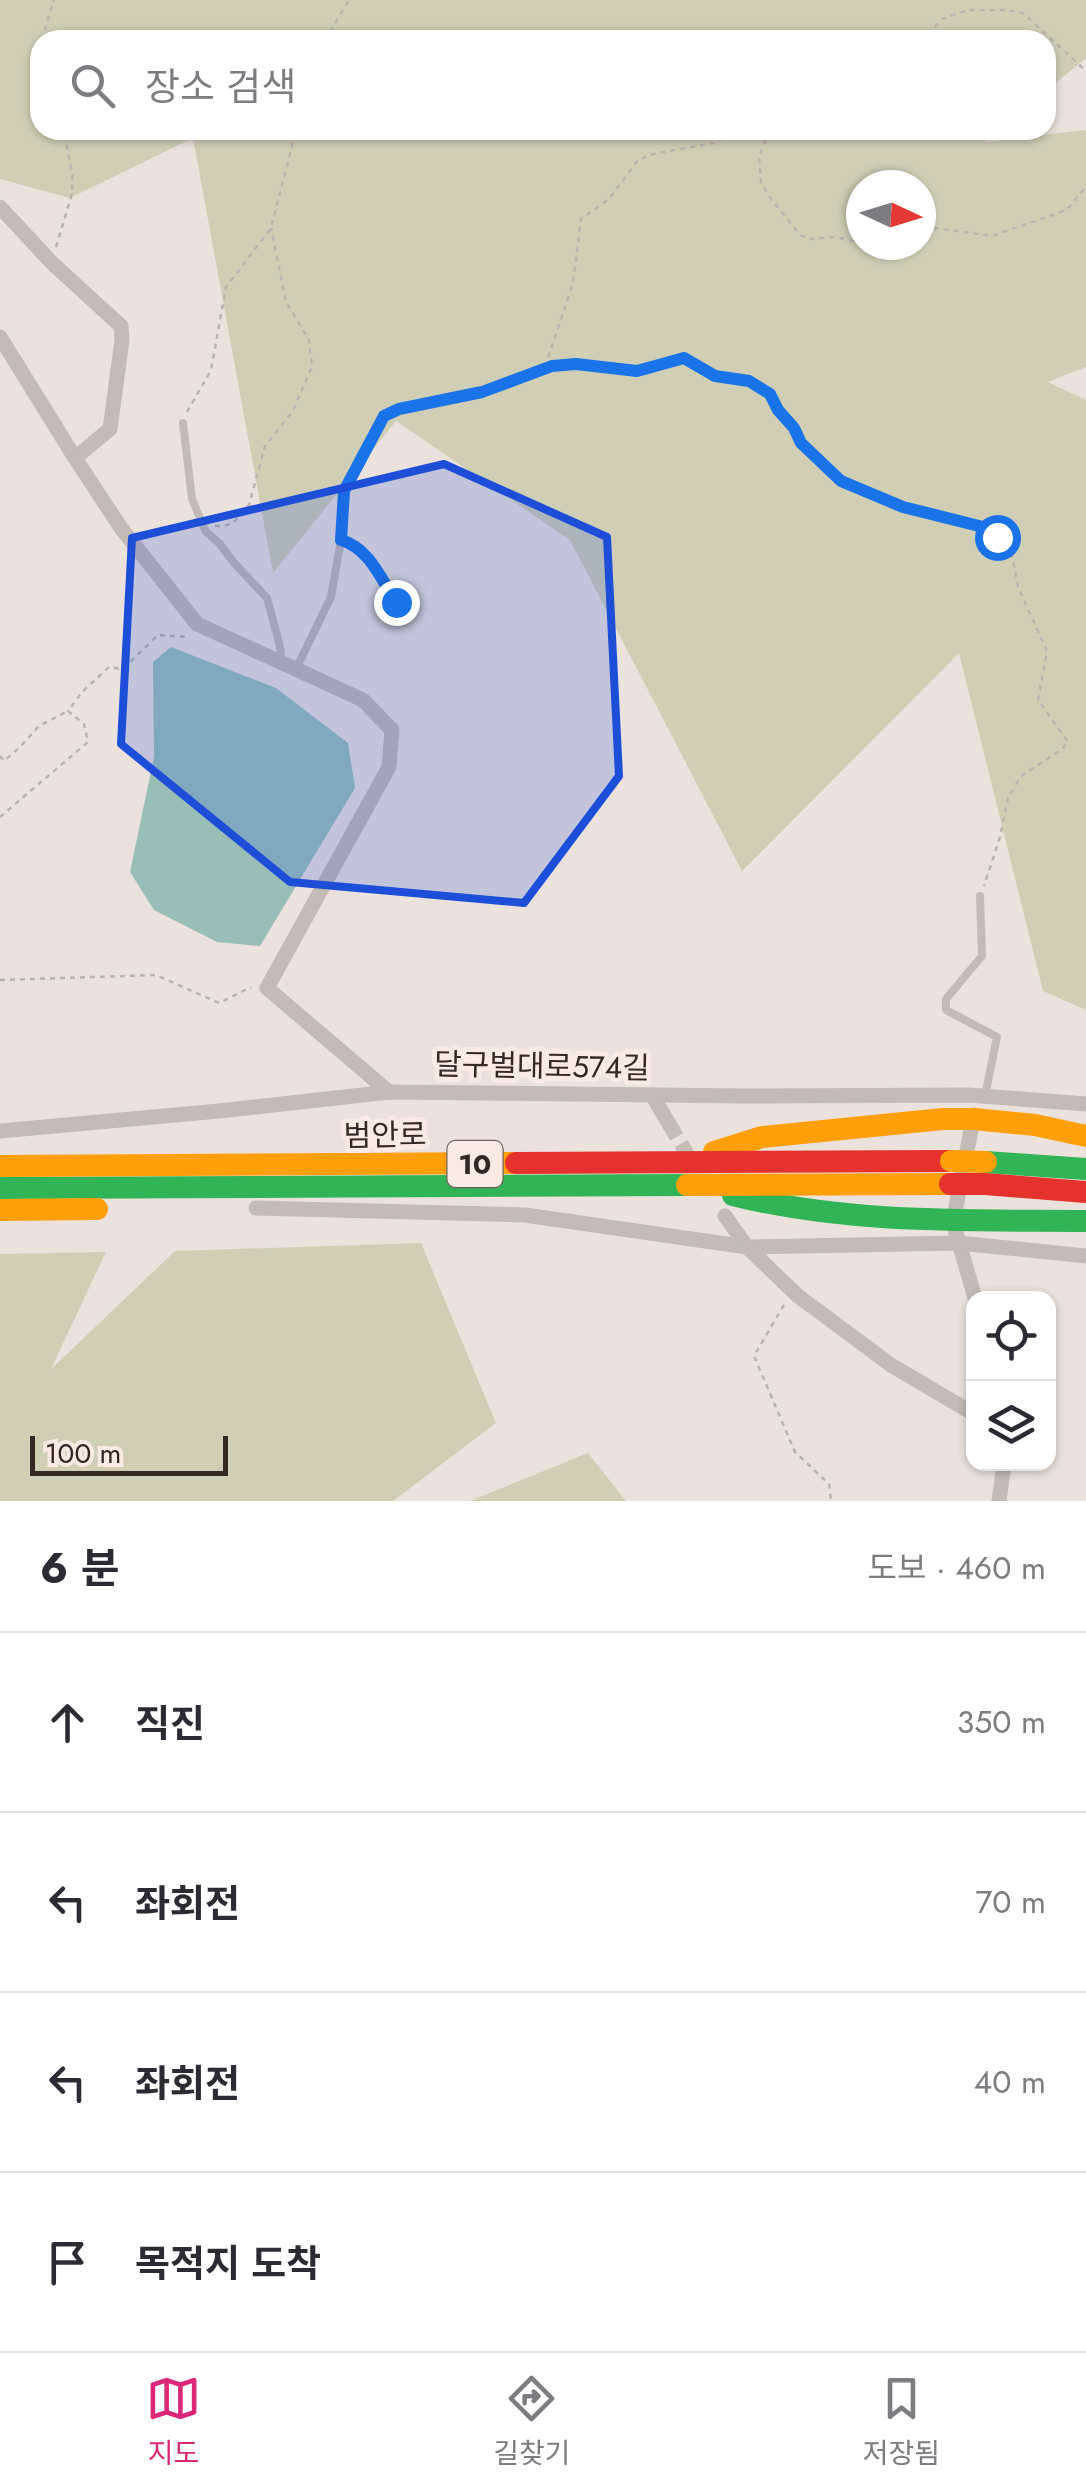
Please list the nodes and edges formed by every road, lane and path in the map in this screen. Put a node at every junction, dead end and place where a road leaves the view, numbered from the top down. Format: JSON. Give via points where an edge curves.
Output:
{"nodes":[{"id":1,"x":54,"y":0,"type":"edge"},
{"id":2,"x":349,"y":0,"type":"edge"},
{"id":3,"x":45,"y":30,"type":"edge"},
{"id":4,"x":330,"y":30,"type":"edge"},
{"id":5,"x":932,"y":30,"type":"edge"},
{"id":6,"x":1040,"y":30,"type":"edge"},
{"id":7,"x":1056,"y":44,"type":"edge"},
{"id":8,"x":1086,"y":71,"type":"edge"},
{"id":9,"x":66,"y":140,"type":"edge"},
{"id":10,"x":293,"y":140,"type":"edge"},
{"id":11,"x":720,"y":140,"type":"edge"},
{"id":12,"x":765,"y":140,"type":"edge"},
{"id":13,"x":1086,"y":186,"type":"edge"},
{"id":14,"x":0,"y":206,"type":"edge"},
{"id":15,"x":271,"y":228,"type":"junction"},
{"id":16,"x":936,"y":228,"type":"edge"},
{"id":17,"x":846,"y":239,"type":"edge"},
{"id":18,"x":52,"y":263,"type":"junction"},
{"id":19,"x":0,"y":336,"type":"edge"},
{"id":20,"x":544,"y":368,"type":"junction"},
{"id":21,"x":183,"y":422,"type":"joint"},
{"id":22,"x":75,"y":458,"type":"junction"},
{"id":23,"x":206,"y":532,"type":"junction"},
{"id":24,"x":341,"y":540,"type":"junction"},
{"id":25,"x":396,"y":602,"type":"dead end"},
{"id":26,"x":197,"y":624,"type":"junction"},
{"id":27,"x":289,"y":666,"type":"junction"},
{"id":28,"x":68,"y":711,"type":"junction"},
{"id":29,"x":0,"y":756,"type":"edge"},
{"id":30,"x":0,"y":817,"type":"edge"},
{"id":31,"x":980,"y":896,"type":"joint"},
{"id":32,"x":0,"y":980,"type":"edge"},
{"id":33,"x":268,"y":988,"type":"junction"},
{"id":34,"x":389,"y":1092,"type":"junction"},
{"id":35,"x":652,"y":1095,"type":"junction"},
{"id":36,"x":978,"y":1104,"type":"junction"},
{"id":37,"x":1086,"y":1104,"type":"edge"},
{"id":38,"x":670,"y":1124,"type":"tunnel mouth"},
{"id":39,"x":0,"y":1131,"type":"edge"},
{"id":40,"x":1086,"y":1136,"type":"edge"},
{"id":41,"x":0,"y":1149,"type":"edge"},
{"id":42,"x":680,"y":1162,"type":"junction"},
{"id":43,"x":0,"y":1166,"type":"edge"},
{"id":44,"x":1086,"y":1169,"type":"edge"},
{"id":45,"x":950,"y":1173,"type":"junction"},
{"id":46,"x":986,"y":1173,"type":"junction"},
{"id":47,"x":514,"y":1175,"type":"junction"},
{"id":48,"x":691,"y":1184,"type":"junction"},
{"id":49,"x":0,"y":1188,"type":"edge"},
{"id":50,"x":1086,"y":1192,"type":"edge"},
{"id":51,"x":256,"y":1208,"type":"junction"},
{"id":52,"x":0,"y":1210,"type":"edge"},
{"id":53,"x":725,"y":1216,"type":"dead end"},
{"id":54,"x":1086,"y":1222,"type":"edge"},
{"id":55,"x":956,"y":1232,"type":"junction"},
{"id":56,"x":748,"y":1247,"type":"junction"},
{"id":57,"x":1086,"y":1256,"type":"edge"},
{"id":58,"x":793,"y":1291,"type":"junction"},
{"id":59,"x":973,"y":1291,"type":"edge"},
{"id":60,"x":966,"y":1409,"type":"edge"},
{"id":61,"x":1003,"y":1471,"type":"edge"},
{"id":62,"x":831,"y":1501,"type":"edge"},
{"id":63,"x":999,"y":1501,"type":"edge"}],
"edges":[{"from":1,"to":3,"type":"path"},
{"from":2,"to":4,"type":"path"},
{"from":5,"to":6,"type":"path","via":[[968,10],[1022,14]]},
{"from":7,"to":8,"type":"path"},
{"from":9,"to":18,"type":"path","via":[[73,180]]},
{"from":10,"to":15,"type":"path"},
{"from":11,"to":20,"type":"path","via":[[638,160],[610,199],[581,219],[573,283]]},
{"from":12,"to":17,"type":"path","via":[[761,182],[800,235]]},
{"from":13,"to":16,"type":"path","via":[[1067,210],[992,236]]},
{"from":14,"to":18,"type":"street"},
{"from":15,"to":21,"type":"path","via":[[226,286],[211,370]]},
{"from":15,"to":23,"type":"path","via":[[286,302],[309,340],[312,367],[292,412],[265,446],[248,505],[232,524]]},
{"from":18,"to":22,"type":"street","via":[[121,326],[110,429]]},
{"from":19,"to":22,"type":"street"},
{"from":20,"to":24,"type":"path","via":[[482,392],[384,416],[344,491]]},
{"from":20,"to":31,"type":"path","via":[[576,364],[637,371],[684,358],[715,376],[749,381],[770,394],[801,443],[841,481],[903,507],[983,527],[1012,554],[1018,587],[1047,651],[1038,700],[1068,742],[1021,776],[1008,798]]},
{"from":21,"to":23,"type":"lane","via":[[192,499]]},
{"from":22,"to":26,"type":"street"},
{"from":23,"to":27,"type":"lane","via":[[268,598]]},
{"from":24,"to":25,"type":"lane","via":[[362,550]]},
{"from":24,"to":27,"type":"lane","via":[[331,597]]},
{"from":26,"to":27,"type":"street"},
{"from":26,"to":28,"type":"path","via":[[192,637],[158,635],[123,669],[109,667]]},
{"from":27,"to":33,"type":"street","via":[[363,700],[392,730],[389,767]]},
{"from":28,"to":29,"type":"path","via":[[39,726],[4,761]]},
{"from":28,"to":30,"type":"path","via":[[84,724],[88,742]]},
{"from":31,"to":36,"type":"lane","via":[[982,956],[946,999],[946,1010],[997,1037]]},
{"from":32,"to":33,"type":"path","via":[[156,975],[219,1004],[249,987]]},
{"from":33,"to":34,"type":"street"},
{"from":34,"to":35,"type":"street","name":"달구벌대로574길"},
{"from":34,"to":39,"type":"street","name":"달구벌대로574길"},
{"from":35,"to":36,"type":"street","name":"달구벌대로574길"},
{"from":35,"to":38,"type":"street"},
{"from":36,"to":37,"type":"street","name":"달구벌대로574길"},
{"from":36,"to":40,"type":"highway"},
{"from":36,"to":42,"type":"highway","via":[[762,1137]]},
{"from":36,"to":55,"type":"street"},
{"from":41,"to":47,"type":"highway","via":[[407,1146]]},
{"from":42,"to":45,"type":"highway","name":"범안로","number":"10"},
{"from":42,"to":47,"type":"highway","name":"범안로","number":"10"},
{"from":43,"to":47,"type":"highway","name":"범안로","number":"10"},
{"from":44,"to":46,"type":"highway","number":"10"},
{"from":45,"to":46,"type":"highway","number":"10","bridge":true},
{"from":45,"to":48,"type":"highway","name":"범안로","number":"10"},
{"from":46,"to":50,"type":"highway","number":"10"},
{"from":47,"to":48,"type":"highway","name":"범안로","number":"10"},
{"from":47,"to":49,"type":"highway","name":"범안로","number":"10"},
{"from":47,"to":51,"type":"highway","via":[[406,1206]]},
{"from":48,"to":55,"type":"highway","via":[[776,1206],[916,1220]]},
{"from":51,"to":52,"type":"highway"},
{"from":51,"to":56,"type":"street","via":[[525,1216]]},
{"from":53,"to":56,"type":"street"},
{"from":54,"to":55,"type":"highway"},
{"from":55,"to":56,"type":"street"},
{"from":55,"to":57,"type":"street"},
{"from":55,"to":59,"type":"street"},
{"from":56,"to":58,"type":"street"},
{"from":58,"to":60,"type":"street","via":[[891,1365]]},
{"from":58,"to":62,"type":"path","via":[[754,1356],[795,1452],[830,1484]]},
{"from":61,"to":63,"type":"street"}]}
